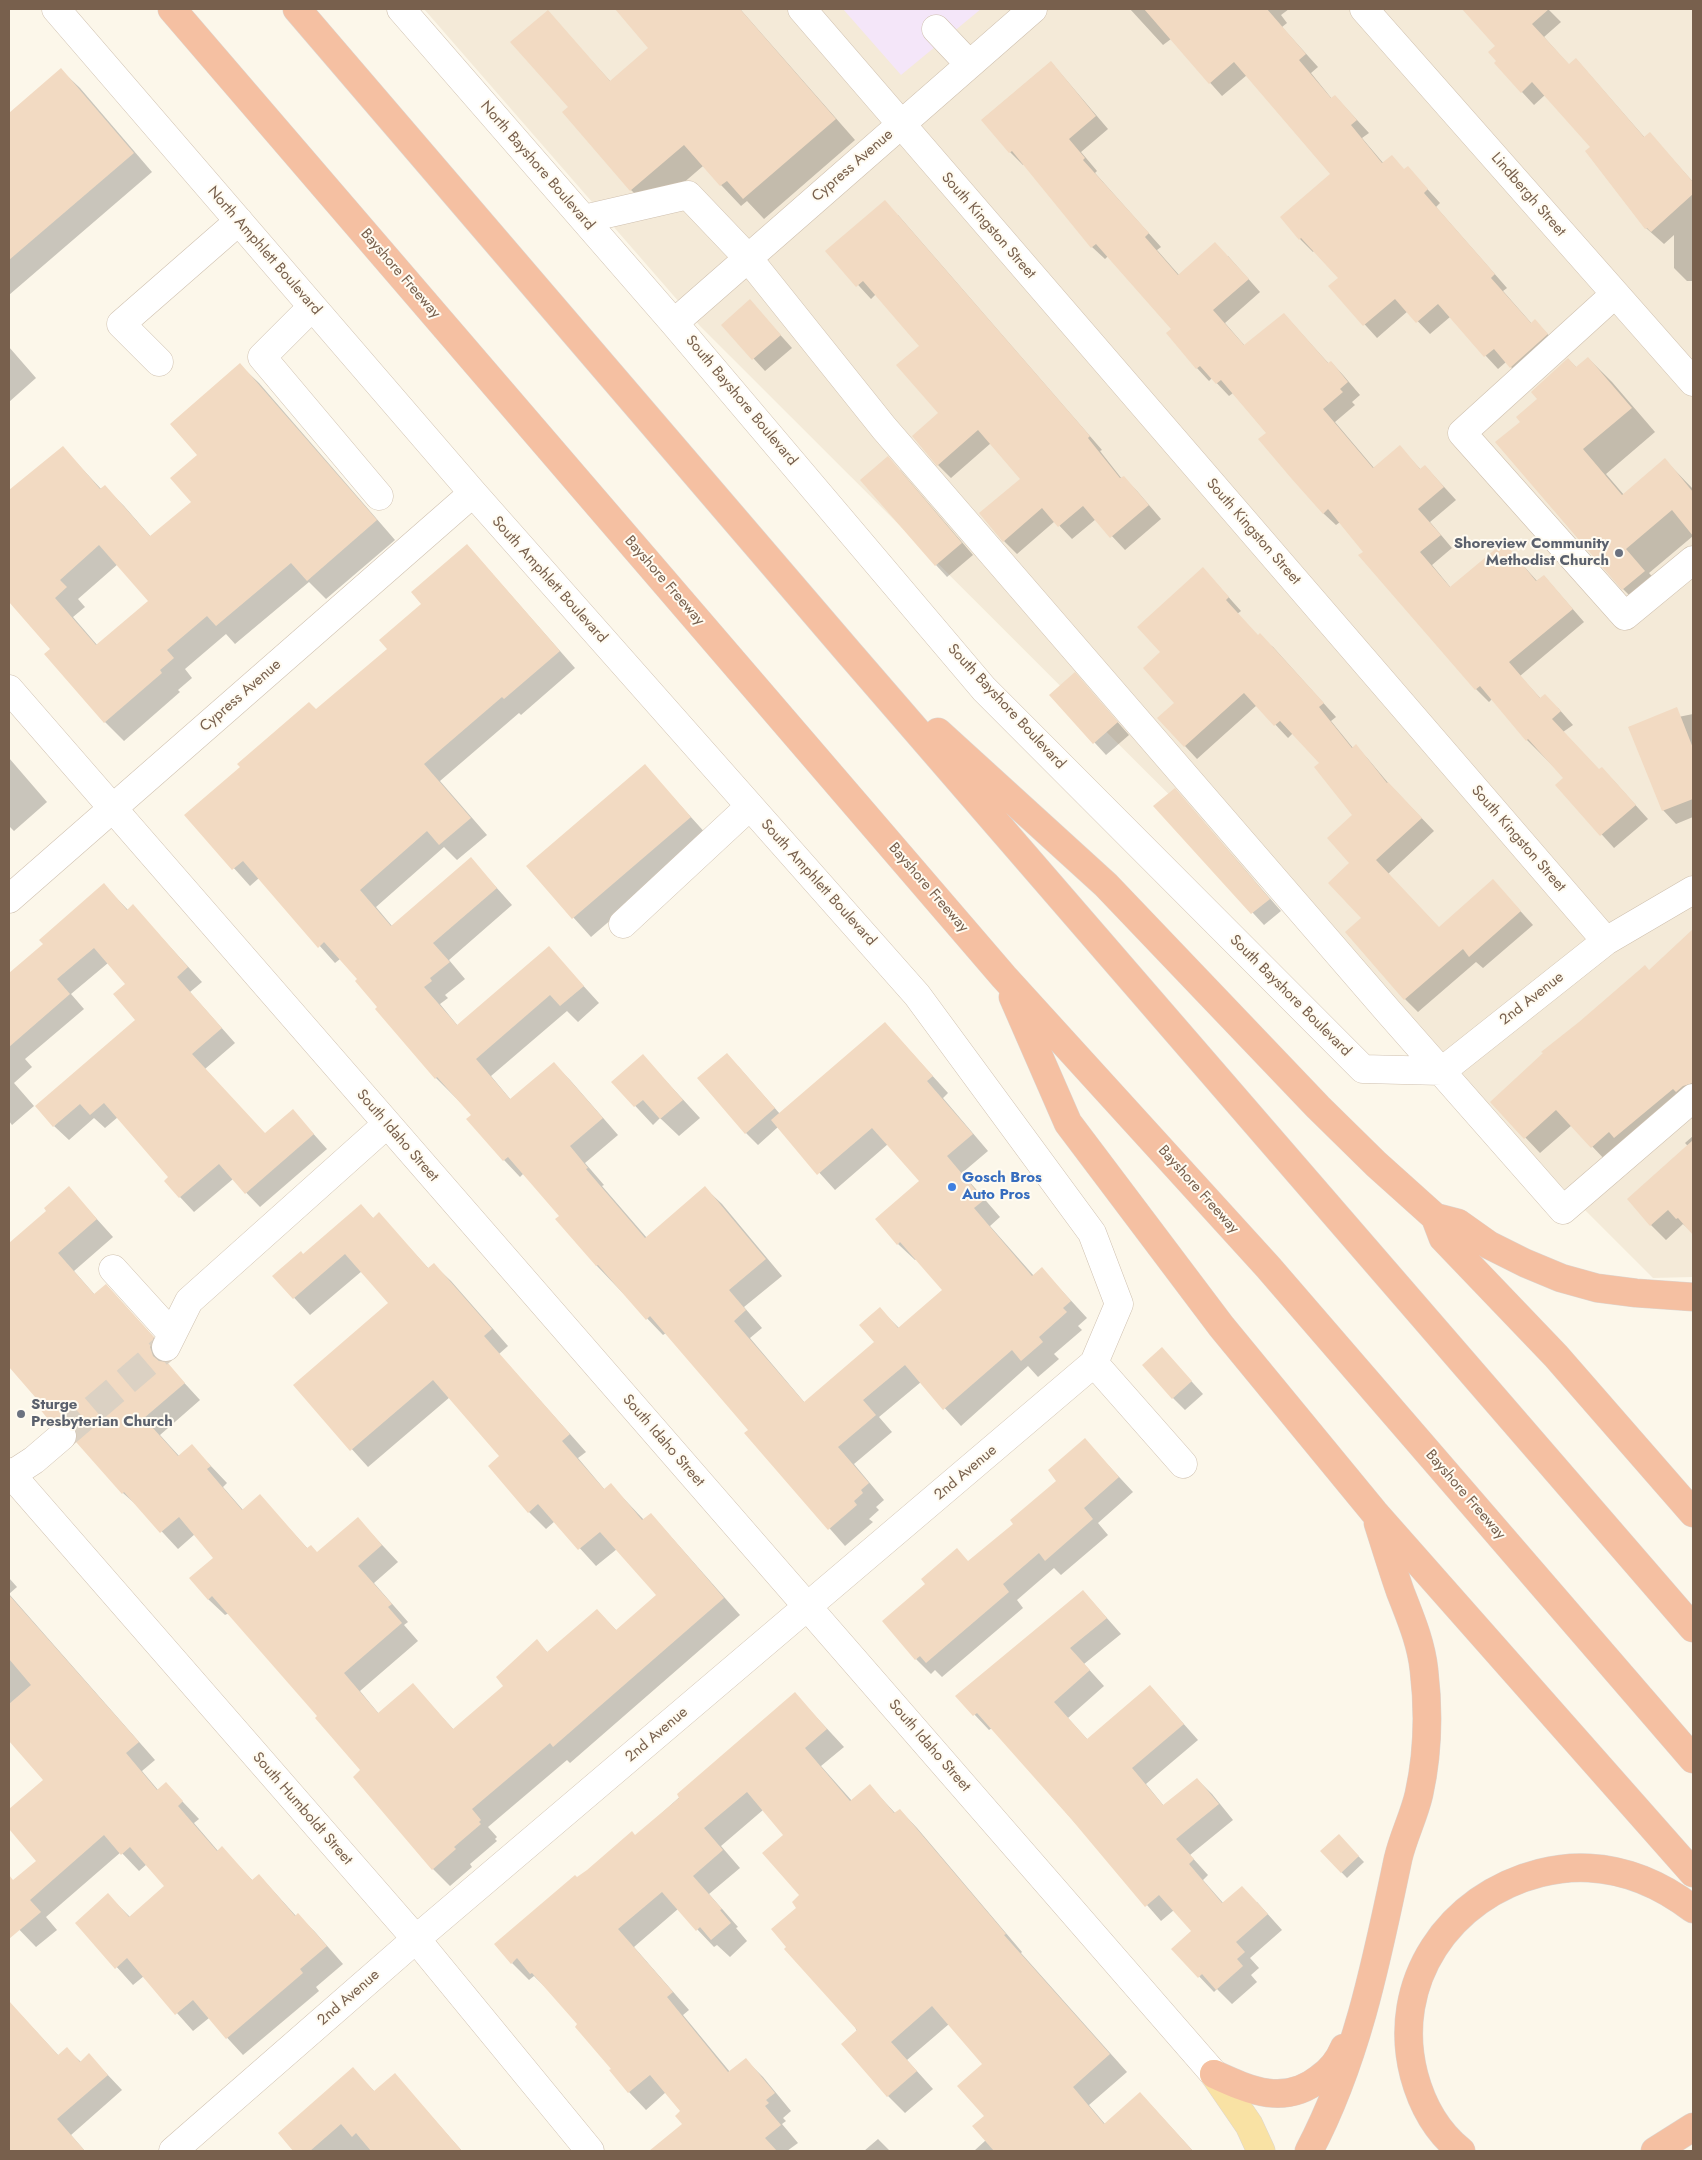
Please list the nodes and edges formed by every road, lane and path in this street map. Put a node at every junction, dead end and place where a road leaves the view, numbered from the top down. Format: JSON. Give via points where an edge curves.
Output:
{"nodes":[{"id":1,"x":56,"y":9,"type":"edge"},
{"id":2,"x":172,"y":9,"type":"edge"},
{"id":3,"x":297,"y":9,"type":"edge"},
{"id":4,"x":401,"y":9,"type":"edge"},
{"id":5,"x":802,"y":9,"type":"edge"},
{"id":6,"x":1033,"y":9,"type":"edge"},
{"id":7,"x":1364,"y":9,"type":"edge"},
{"id":8,"x":936,"y":29,"type":"dead end"},
{"id":9,"x":969,"y":64,"type":"junction"},
{"id":10,"x":900,"y":124,"type":"junction"},
{"id":11,"x":584,"y":219,"type":"junction"},
{"id":12,"x":239,"y":221,"type":"junction"},
{"id":13,"x":748,"y":258,"type":"junction"},
{"id":14,"x":1615,"y":294,"type":"junction"},
{"id":15,"x":312,"y":307,"type":"junction"},
{"id":16,"x":674,"y":322,"type":"junction"},
{"id":17,"x":159,"y":362,"type":"dead end"},
{"id":18,"x":1693,"y":382,"type":"edge"},
{"id":19,"x":473,"y":494,"type":"junction"},
{"id":20,"x":379,"y":496,"type":"dead end"},
{"id":21,"x":1693,"y":560,"type":"edge"},
{"id":22,"x":851,"y":654,"type":"junction"},
{"id":23,"x":9,"y":689,"type":"edge"},
{"id":24,"x":750,"y":806,"type":"junction"},
{"id":25,"x":112,"y":808,"type":"junction"},
{"id":26,"x":1693,"y":890,"type":"edge"},
{"id":27,"x":9,"y":899,"type":"edge"},
{"id":28,"x":623,"y":924,"type":"dead end"},
{"id":29,"x":1606,"y":941,"type":"junction"},
{"id":30,"x":1004,"y":977,"type":"junction"},
{"id":31,"x":1442,"y":1071,"type":"junction"},
{"id":32,"x":1693,"y":1098,"type":"edge"},
{"id":33,"x":387,"y":1124,"type":"junction"},
{"id":34,"x":1435,"y":1217,"type":"junction"},
{"id":35,"x":113,"y":1269,"type":"dead end"},
{"id":36,"x":1693,"y":1297,"type":"edge"},
{"id":37,"x":1119,"y":1304,"type":"joint"},
{"id":38,"x":1094,"y":1363,"type":"junction"},
{"id":39,"x":62,"y":1436,"type":"tunnel mouth"},
{"id":40,"x":1183,"y":1464,"type":"dead end"},
{"id":41,"x":10,"y":1474,"type":"edge"},
{"id":42,"x":1374,"y":1512,"type":"junction"},
{"id":43,"x":1693,"y":1513,"type":"edge"},
{"id":44,"x":808,"y":1607,"type":"junction"},
{"id":45,"x":1693,"y":1628,"type":"edge"},
{"id":46,"x":1693,"y":1759,"type":"edge"},
{"id":47,"x":1693,"y":1873,"type":"edge"},
{"id":48,"x":1693,"y":1909,"type":"edge"},
{"id":49,"x":416,"y":1939,"type":"junction"},
{"id":50,"x":1369,"y":1992,"type":"junction"},
{"id":51,"x":1214,"y":2074,"type":"junction"},
{"id":52,"x":1693,"y":2127,"type":"edge"},
{"id":53,"x":1693,"y":2138,"type":"edge"},
{"id":54,"x":173,"y":2151,"type":"edge"},
{"id":55,"x":590,"y":2151,"type":"edge"},
{"id":56,"x":1261,"y":2151,"type":"edge"},
{"id":57,"x":1309,"y":2151,"type":"edge"},
{"id":58,"x":1461,"y":2151,"type":"edge"},
{"id":59,"x":1656,"y":2151,"type":"edge"},
{"id":60,"x":1676,"y":2151,"type":"edge"}],
"edges":[{"from":1,"to":12,"type":"street","name":"North Amphlett Boulevard"},
{"from":2,"to":30,"type":"highway","name":"Bayshore Freeway"},
{"from":3,"to":22,"type":"highway"},
{"from":4,"to":11,"type":"street","name":"North Bayshore Boulevard"},
{"from":5,"to":10,"type":"street","name":"South Kingston Street"},
{"from":6,"to":9,"type":"street","name":"Cypress Avenue"},
{"from":7,"to":14,"type":"street","name":"Lindbergh Street"},
{"from":8,"to":9,"type":"street"},
{"from":9,"to":10,"type":"street","name":"Cypress Avenue"},
{"from":10,"to":13,"type":"street","name":"Cypress Avenue"},
{"from":10,"to":29,"type":"street","name":"South Kingston Street"},
{"from":11,"to":13,"type":"street","via":[[688,195]]},
{"from":11,"to":16,"type":"street","name":"North Bayshore Boulevard"},
{"from":12,"to":15,"type":"street","name":"North Amphlett Boulevard"},
{"from":12,"to":17,"type":"street","via":[[121,324]]},
{"from":13,"to":16,"type":"street","name":"Cypress Avenue"},
{"from":13,"to":31,"type":"street","via":[[891,435]]},
{"from":14,"to":18,"type":"street","name":"Lindbergh Street"},
{"from":14,"to":21,"type":"street","via":[[1462,432],[1626,616]]},
{"from":15,"to":19,"type":"street","name":"North Amphlett Boulevard"},
{"from":15,"to":20,"type":"street","via":[[262,357]]},
{"from":16,"to":31,"type":"street","name":"South Bayshore Boulevard","via":[[984,689],[1363,1069]]},
{"from":19,"to":24,"type":"street","name":"South Amphlett Boulevard"},
{"from":19,"to":25,"type":"street","name":"Cypress Avenue"},
{"from":22,"to":34,"type":"highway","via":[[1106,885],[1318,1107]]},
{"from":22,"to":45,"type":"highway"},
{"from":23,"to":25,"type":"street","name":"South Idaho Street"},
{"from":24,"to":28,"type":"street"},
{"from":24,"to":37,"type":"street","name":"South Amphlett Boulevard","via":[[917,995],[1092,1233]]},
{"from":25,"to":27,"type":"street","name":"Cypress Avenue"},
{"from":25,"to":33,"type":"street","name":"South Idaho Street"},
{"from":26,"to":29,"type":"street","name":"2nd Avenue"},
{"from":29,"to":31,"type":"street","name":"2nd Avenue"},
{"from":30,"to":42,"type":"highway","via":[[1068,1123],[1222,1326]]},
{"from":30,"to":46,"type":"highway","name":"Bayshore Freeway","via":[[1274,1274]]},
{"from":31,"to":32,"type":"street","via":[[1563,1210]]},
{"from":33,"to":35,"type":"street","via":[[189,1300],[169,1341]]},
{"from":33,"to":44,"type":"street","name":"South Idaho Street"},
{"from":34,"to":36,"type":"highway","via":[[1458,1223],[1489,1245],[1561,1278],[1597,1288]]},
{"from":34,"to":43,"type":"highway","via":[[1443,1238],[1556,1356]]},
{"from":37,"to":38,"type":"street","name":"2nd Avenue"},
{"from":38,"to":40,"type":"street"},
{"from":38,"to":44,"type":"street","name":"2nd Avenue"},
{"from":39,"to":41,"type":"street","via":[[34,1460]]},
{"from":41,"to":49,"type":"street","name":"South Humboldt Street"},
{"from":42,"to":47,"type":"highway"},
{"from":42,"to":50,"type":"highway","via":[[1417,1637],[1424,1668],[1428,1730],[1418,1797],[1403,1838]]},
{"from":44,"to":49,"type":"street","name":"2nd Avenue"},
{"from":44,"to":51,"type":"street","name":"South Idaho Street"},
{"from":48,"to":58,"type":"highway","via":[[1647,1881],[1616,1871],[1558,1869],[1498,1888],[1471,1906],[1448,1928],[1418,1978],[1410,2006],[1408,2033],[1410,2062],[1418,2090],[1432,2120]]},
{"from":49,"to":54,"type":"street","name":"2nd Avenue"},
{"from":49,"to":55,"type":"street","name":"South Humboldt Street"},
{"from":50,"to":51,"type":"highway","via":[[1342,2053],[1327,2073],[1310,2086],[1290,2094],[1267,2093],[1244,2088]]},
{"from":50,"to":57,"type":"highway","via":[[1335,2098]]},
{"from":51,"to":56,"type":"main road","via":[[1249,2125]]},
{"from":52,"to":59,"type":"highway"},
{"from":53,"to":60,"type":"main road"}]}
